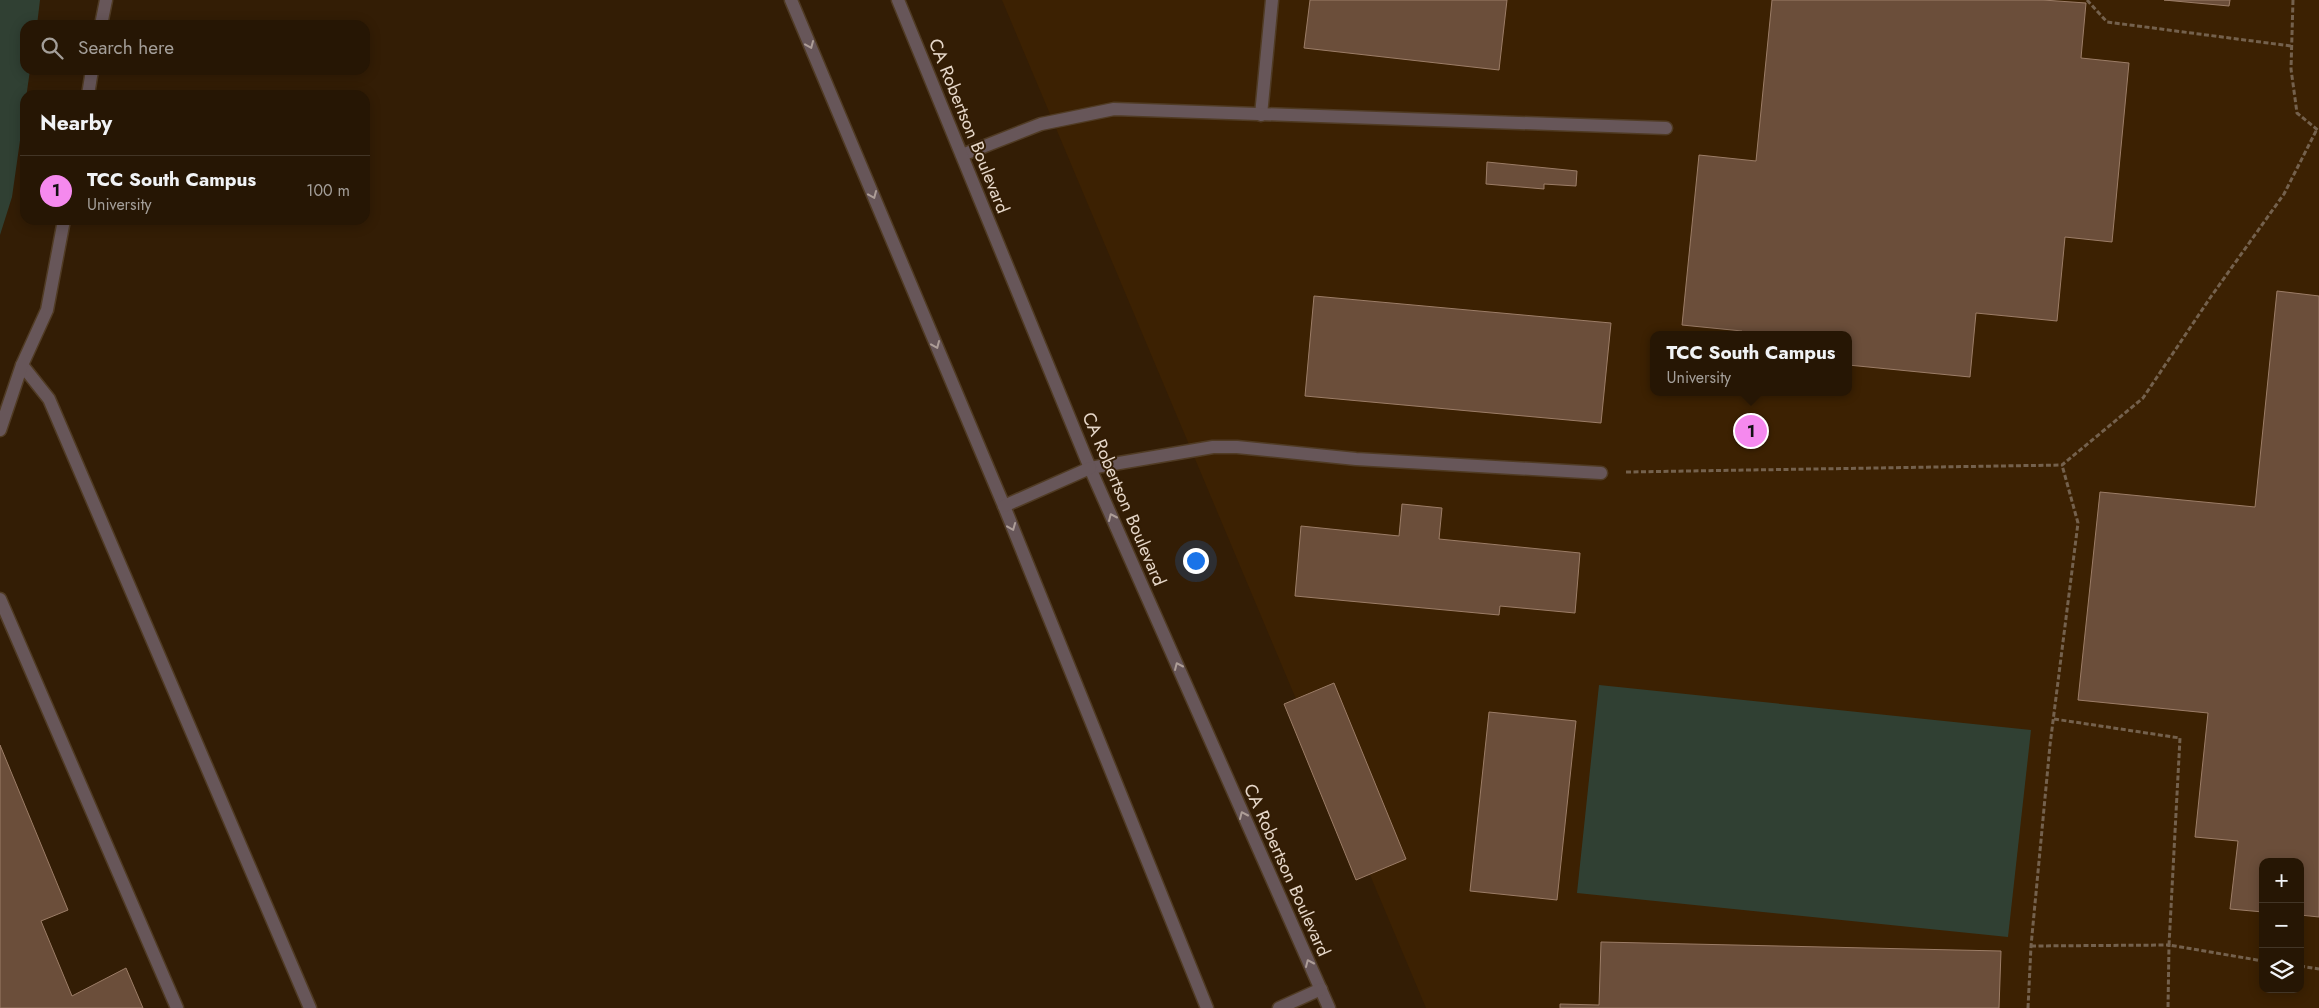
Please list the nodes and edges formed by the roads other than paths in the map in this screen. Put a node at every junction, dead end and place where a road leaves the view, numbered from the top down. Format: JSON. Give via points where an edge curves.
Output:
{"nodes":[{"id":1,"x":106,"y":0,"type":"edge"},
{"id":2,"x":791,"y":0,"type":"edge"},
{"id":3,"x":898,"y":0,"type":"edge"},
{"id":4,"x":1272,"y":0,"type":"edge"},
{"id":5,"x":102,"y":20,"type":"edge"},
{"id":6,"x":91,"y":75,"type":"edge"},
{"id":7,"x":89,"y":90,"type":"edge"},
{"id":8,"x":1261,"y":115,"type":"junction"},
{"id":9,"x":1666,"y":128,"type":"dead end"},
{"id":10,"x":962,"y":155,"type":"junction"},
{"id":11,"x":63,"y":225,"type":"edge"},
{"id":12,"x":22,"y":365,"type":"junction"},
{"id":13,"x":0,"y":430,"type":"edge"},
{"id":14,"x":1090,"y":468,"type":"junction"},
{"id":15,"x":1601,"y":473,"type":"road end"},
{"id":16,"x":1004,"y":506,"type":"junction"},
{"id":17,"x":0,"y":599,"type":"edge"},
{"id":18,"x":1321,"y":989,"type":"junction"},
{"id":19,"x":177,"y":1008,"type":"edge"},
{"id":20,"x":310,"y":1008,"type":"edge"},
{"id":21,"x":1206,"y":1008,"type":"edge"},
{"id":22,"x":1279,"y":1008,"type":"edge"},
{"id":23,"x":1329,"y":1008,"type":"edge"}],
"edges":[{"from":1,"to":5,"type":"street"},
{"from":2,"to":16,"type":"street","one_way":true},
{"from":3,"to":10,"type":"street","name":"CA Robertson Boulevard"},
{"from":4,"to":8,"type":"street"},
{"from":6,"to":7,"type":"street"},
{"from":8,"to":9,"type":"street"},
{"from":8,"to":10,"type":"street","via":[[1114,109],[1042,124]]},
{"from":10,"to":14,"type":"street","name":"CA Robertson Boulevard"},
{"from":11,"to":12,"type":"street","via":[[47,310]]},
{"from":12,"to":13,"type":"street"},
{"from":12,"to":20,"type":"street","via":[[49,398]]},
{"from":14,"to":15,"type":"street","via":[[1213,447],[1237,447],[1356,459]]},
{"from":14,"to":16,"type":"street"},
{"from":18,"to":14,"type":"street","name":"CA Robertson Boulevard","one_way":true},
{"from":16,"to":21,"type":"street","one_way":true},
{"from":17,"to":19,"type":"street"},
{"from":18,"to":22,"type":"street"},
{"from":18,"to":23,"type":"street","name":"CA Robertson Boulevard"}]}
